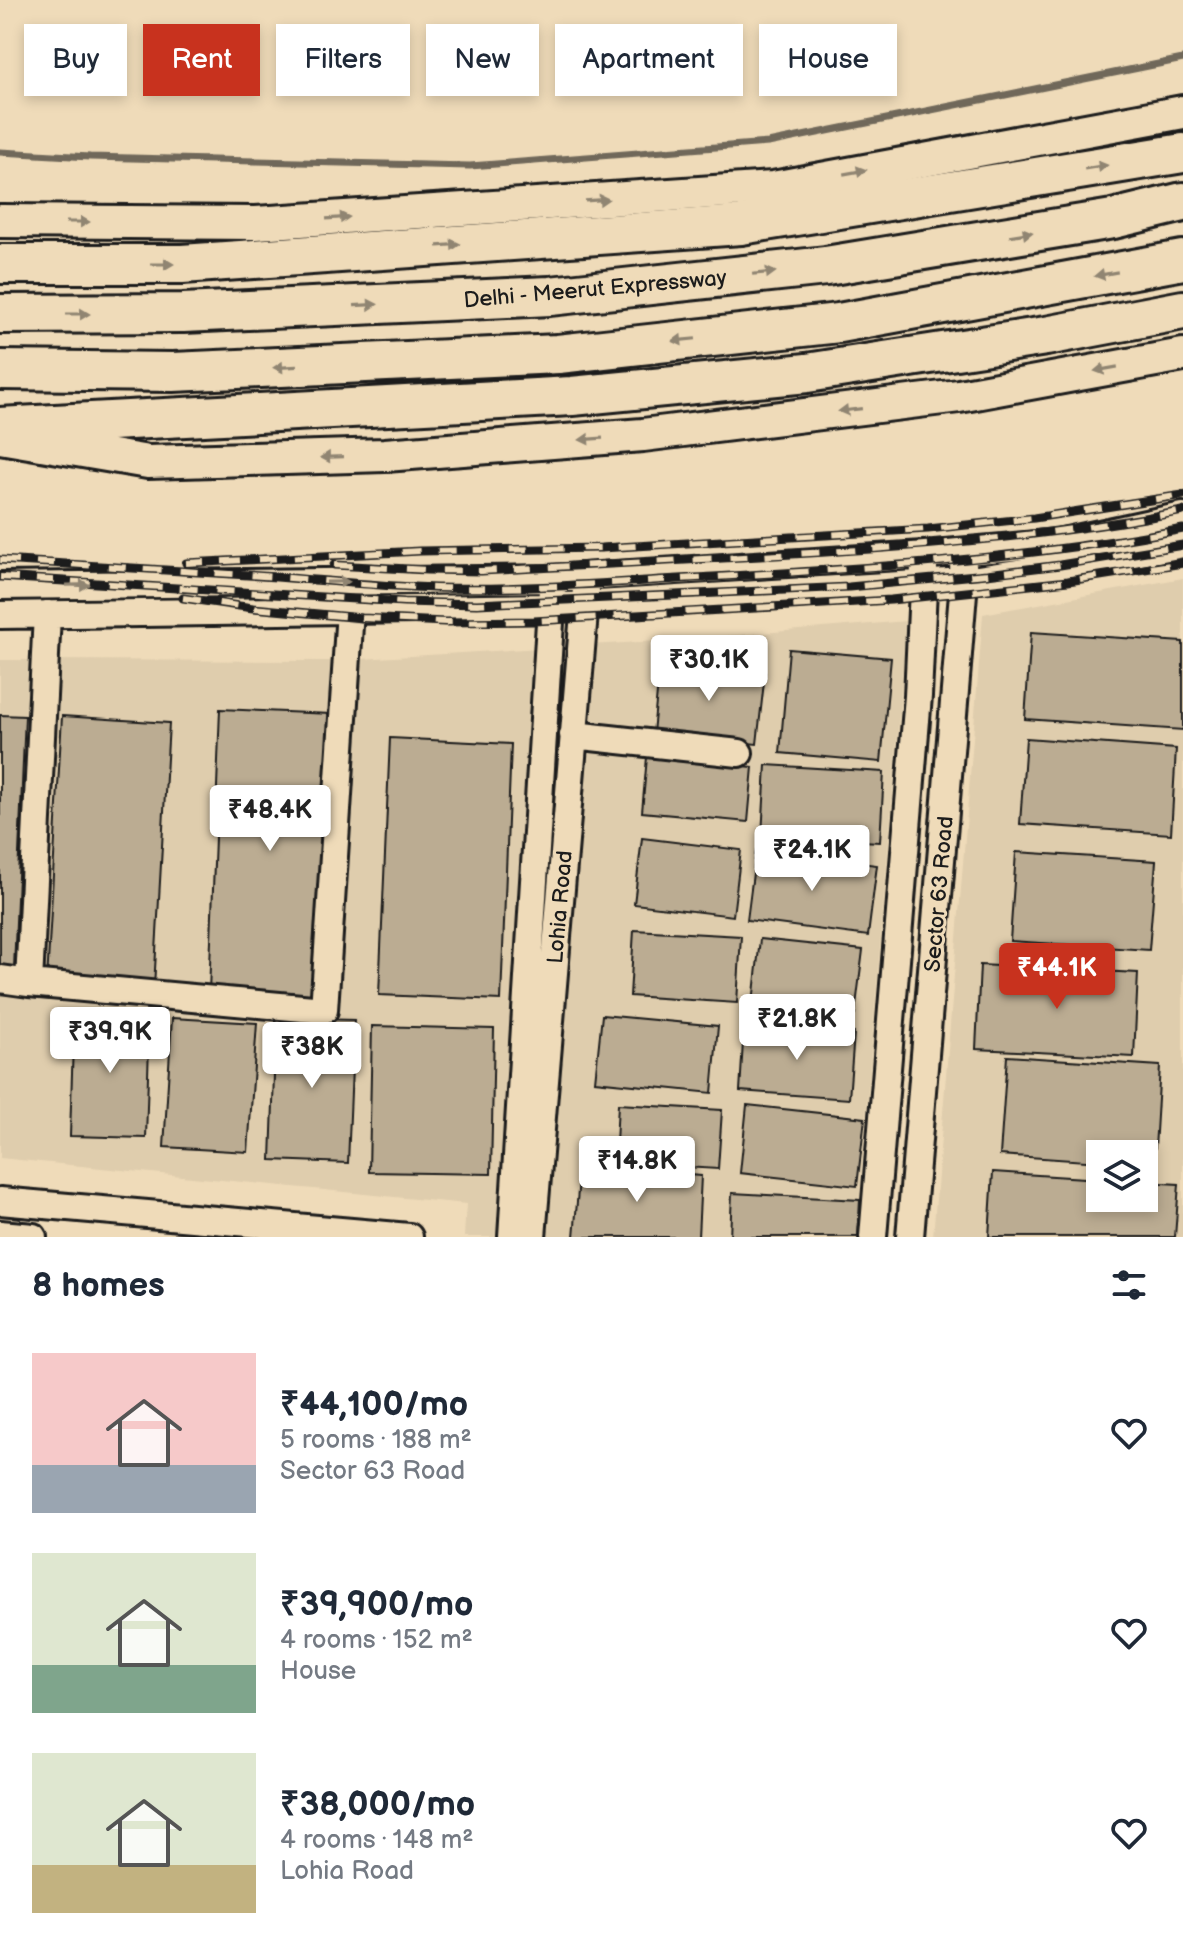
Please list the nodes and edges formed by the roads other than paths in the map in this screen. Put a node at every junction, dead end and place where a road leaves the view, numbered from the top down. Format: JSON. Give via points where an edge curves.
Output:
{"nodes":[{"id":1,"x":1183,"y":112,"type":"edge"},
{"id":2,"x":1183,"y":153,"type":"edge"},
{"id":3,"x":1183,"y":202,"type":"edge"},
{"id":4,"x":0,"y":221,"type":"edge"},
{"id":5,"x":1183,"y":260,"type":"edge"},
{"id":6,"x":0,"y":264,"type":"edge"},
{"id":7,"x":1183,"y":310,"type":"edge"},
{"id":8,"x":0,"y":314,"type":"edge"},
{"id":9,"x":1183,"y":355,"type":"edge"},
{"id":10,"x":0,"y":370,"type":"edge"},
{"id":11,"x":0,"y":427,"type":"edge"},
{"id":12,"x":0,"y":437,"type":"edge"},
{"id":13,"x":1183,"y":516,"type":"edge"},
{"id":14,"x":1183,"y":544,"type":"edge"},
{"id":15,"x":963,"y":551,"type":"junction"},
{"id":16,"x":923,"y":555,"type":"junction"},
{"id":17,"x":587,"y":577,"type":"junction"},
{"id":18,"x":553,"y":579,"type":"junction"},
{"id":19,"x":964,"y":581,"type":"junction"},
{"id":20,"x":924,"y":582,"type":"junction"},
{"id":21,"x":0,"y":586,"type":"edge"},
{"id":22,"x":584,"y":605,"type":"junction"},
{"id":23,"x":550,"y":607,"type":"junction"},
{"id":24,"x":350,"y":610,"type":"junction"},
{"id":25,"x":47,"y":614,"type":"junction"},
{"id":26,"x":0,"y":615,"type":"edge"},
{"id":27,"x":918,"y":696,"type":"junction"},
{"id":28,"x":954,"y":698,"type":"junction"},
{"id":29,"x":573,"y":735,"type":"junction"},
{"id":30,"x":739,"y":753,"type":"dead end"},
{"id":31,"x":0,"y":979,"type":"edge"},
{"id":32,"x":29,"y":983,"type":"junction"},
{"id":33,"x":0,"y":1201,"type":"edge"},
{"id":34,"x":132,"y":1225,"type":"edge"},
{"id":35,"x":160,"y":1226,"type":"edge"},
{"id":36,"x":0,"y":1234,"type":"edge"},
{"id":37,"x":33,"y":1237,"type":"edge"},
{"id":38,"x":409,"y":1237,"type":"edge"},
{"id":39,"x":512,"y":1237,"type":"edge"},
{"id":40,"x":532,"y":1237,"type":"edge"},
{"id":41,"x":873,"y":1237,"type":"edge"},
{"id":42,"x":910,"y":1237,"type":"edge"}],
"edges":[{"from":4,"to":1,"type":"main road","one_way":true,"via":[[256,223],[773,188]]},
{"from":6,"to":2,"type":"highway","one_way":true,"via":[[182,264],[741,225]]},
{"from":8,"to":3,"type":"highway","name":"Delhi - Meerut Expressway","one_way":true,"via":[[183,313],[550,296],[826,266],[1113,219]]},
{"from":5,"to":10,"type":"highway","one_way":true,"via":[[839,323],[558,354],[173,372]]},
{"from":7,"to":11,"type":"highway","via":[[807,373],[572,396]]},
{"from":9,"to":12,"type":"main road","one_way":true,"via":[[959,396],[643,435],[401,454],[148,462]]},
{"from":13,"to":15,"type":"street","via":[[1058,543]]},
{"from":14,"to":19,"type":"street"},
{"from":15,"to":16,"type":"street"},
{"from":15,"to":19,"type":"street","name":"Sector 63 Road"},
{"from":16,"to":17,"type":"street"},
{"from":16,"to":20,"type":"street","name":"Sector 63 Road"},
{"from":17,"to":18,"type":"street"},
{"from":17,"to":22,"type":"street","name":"Lohia Road"},
{"from":21,"to":18,"type":"street","one_way":true},
{"from":18,"to":23,"type":"street","name":"Lohia Road"},
{"from":19,"to":20,"type":"street"},
{"from":19,"to":28,"type":"street","name":"Sector 63 Road"},
{"from":20,"to":22,"type":"street"},
{"from":20,"to":27,"type":"street","name":"Sector 63 Road"},
{"from":22,"to":23,"type":"street"},
{"from":22,"to":29,"type":"street","name":"Lohia Road"},
{"from":23,"to":24,"type":"street"},
{"from":23,"to":39,"type":"street","name":"Lohia Road"},
{"from":24,"to":25,"type":"street"},
{"from":24,"to":32,"type":"street","via":[[324,1010]]},
{"from":25,"to":26,"type":"street"},
{"from":25,"to":32,"type":"street"},
{"from":27,"to":28,"type":"street"},
{"from":27,"to":41,"type":"street","name":"Sector 63 Road"},
{"from":28,"to":42,"type":"street","name":"Sector 63 Road"},
{"from":29,"to":30,"type":"street"},
{"from":29,"to":40,"type":"street","name":"Lohia Road"},
{"from":31,"to":32,"type":"street"},
{"from":33,"to":34,"type":"street"},
{"from":34,"to":35,"type":"street"},
{"from":35,"to":38,"type":"street"},
{"from":36,"to":37,"type":"street"}]}
